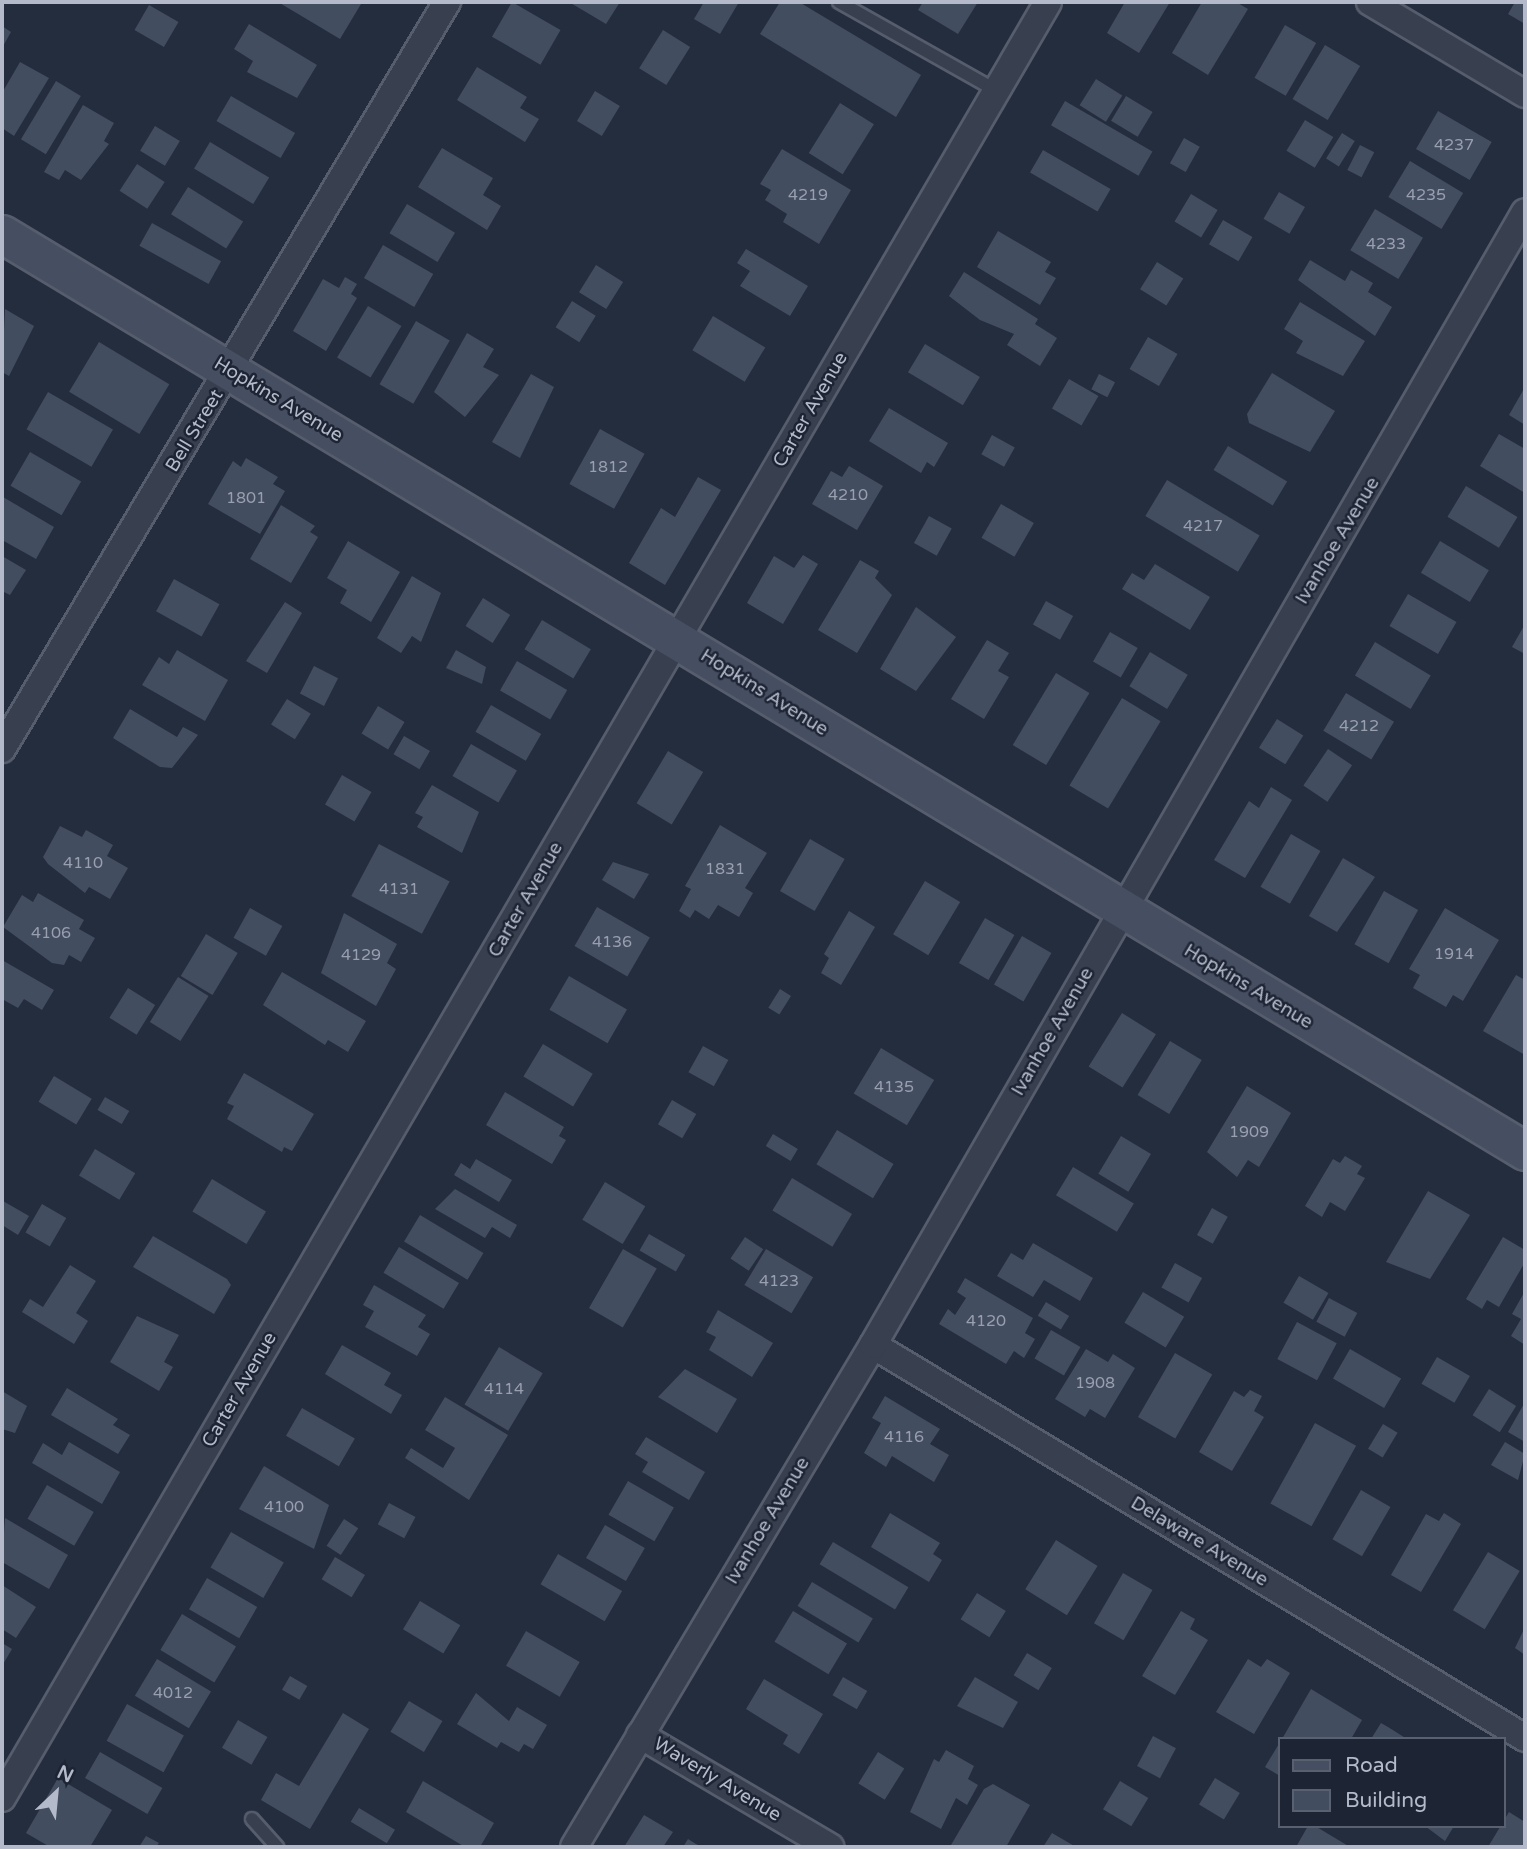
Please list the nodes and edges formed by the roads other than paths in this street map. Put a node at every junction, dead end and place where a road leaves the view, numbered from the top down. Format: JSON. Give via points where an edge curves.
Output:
{"nodes":[{"id":1,"x":447,"y":2,"type":"edge"},
{"id":2,"x":839,"y":2,"type":"edge"},
{"id":3,"x":1048,"y":2,"type":"edge"},
{"id":4,"x":1370,"y":2,"type":"edge"},
{"id":5,"x":997,"y":91,"type":"junction"},
{"id":6,"x":1525,"y":94,"type":"edge"},
{"id":7,"x":1525,"y":212,"type":"edge"},
{"id":8,"x":2,"y":234,"type":"edge"},
{"id":9,"x":232,"y":372,"type":"junction"},
{"id":10,"x":679,"y":640,"type":"junction"},
{"id":11,"x":2,"y":749,"type":"edge"},
{"id":12,"x":1122,"y":913,"type":"junction"},
{"id":13,"x":1525,"y":1151,"type":"edge"},
{"id":14,"x":873,"y":1345,"type":"junction"},
{"id":15,"x":640,"y":1735,"type":"junction"},
{"id":16,"x":1525,"y":1738,"type":"edge"},
{"id":17,"x":2,"y":1798,"type":"edge"},
{"id":18,"x":252,"y":1819,"type":"dead end"},
{"id":19,"x":277,"y":1847,"type":"edge"},
{"id":20,"x":574,"y":1847,"type":"edge"},
{"id":21,"x":830,"y":1847,"type":"edge"}],
"edges":[{"from":1,"to":9,"type":"street","name":"Bell Street"},
{"from":2,"to":5,"type":"lane"},
{"from":3,"to":5,"type":"street","name":"Carter Avenue"},
{"from":4,"to":6,"type":"street"},
{"from":5,"to":10,"type":"street","name":"Carter Avenue"},
{"from":7,"to":12,"type":"street","name":"Ivanhoe Avenue"},
{"from":8,"to":9,"type":"street","name":"Hopkins Avenue"},
{"from":9,"to":10,"type":"street","name":"Hopkins Avenue"},
{"from":9,"to":11,"type":"street","name":"Bell Street"},
{"from":10,"to":12,"type":"street","name":"Hopkins Avenue"},
{"from":10,"to":17,"type":"street","name":"Carter Avenue"},
{"from":12,"to":13,"type":"street","name":"Hopkins Avenue"},
{"from":12,"to":14,"type":"street","name":"Ivanhoe Avenue"},
{"from":14,"to":15,"type":"street","name":"Ivanhoe Avenue"},
{"from":14,"to":16,"type":"street","name":"Delaware Avenue"},
{"from":15,"to":20,"type":"street","name":"Ivanhoe Avenue"},
{"from":15,"to":21,"type":"street","name":"Waverly Avenue"},
{"from":18,"to":19,"type":"lane"}]}
